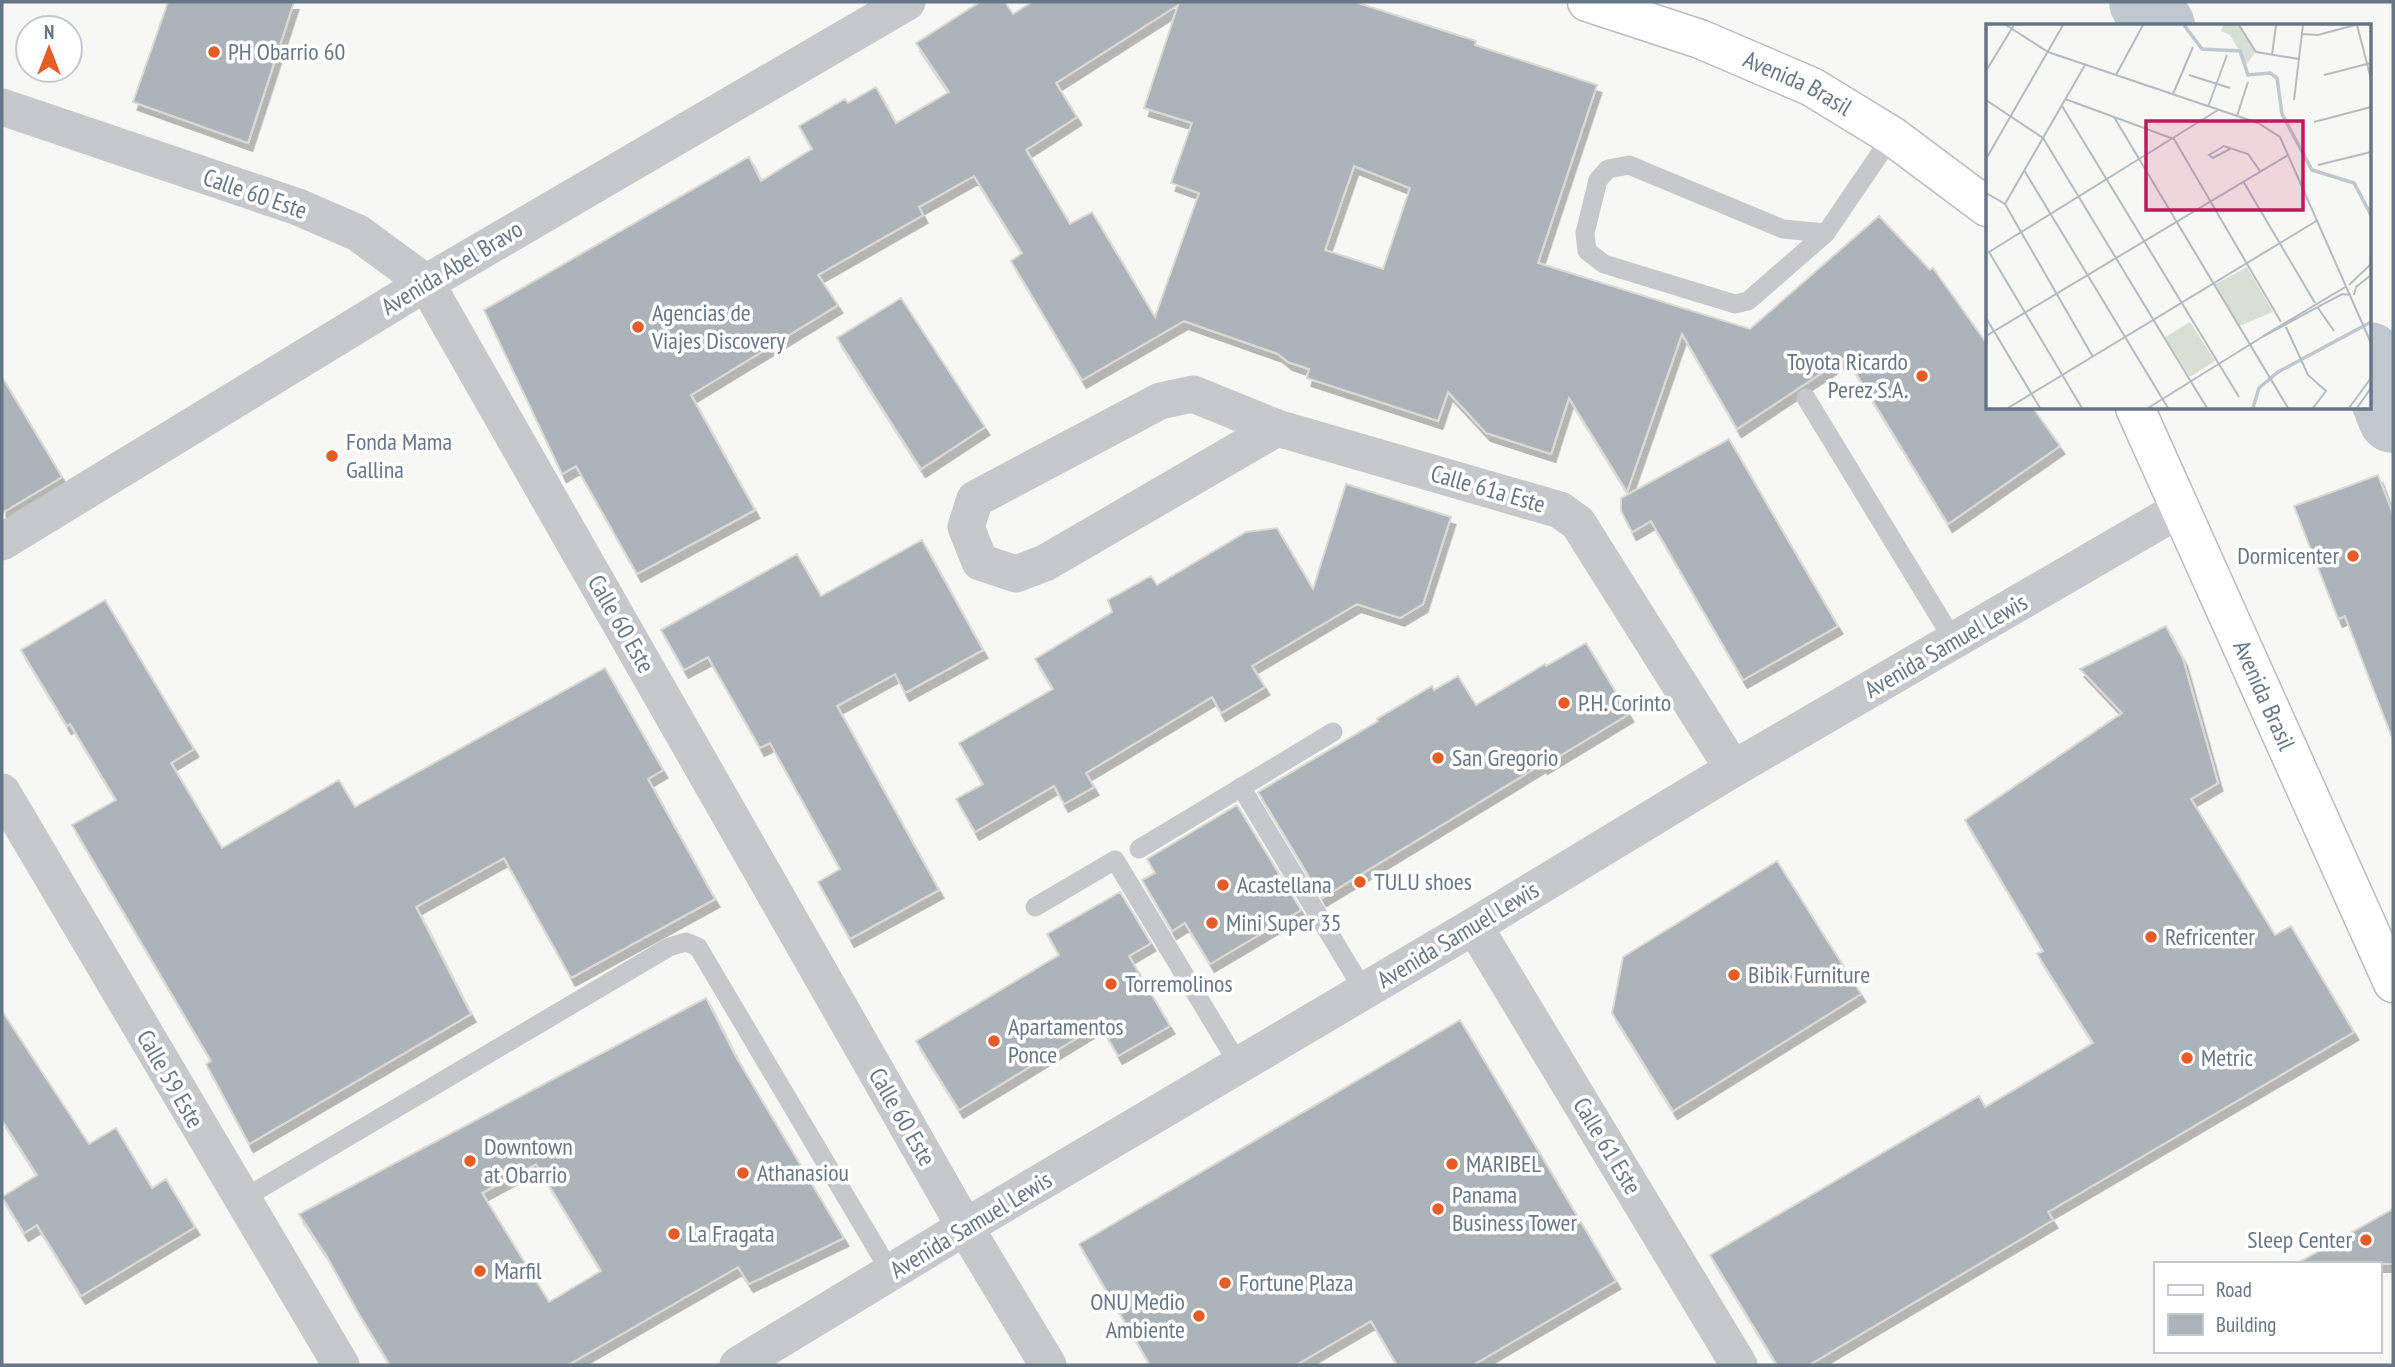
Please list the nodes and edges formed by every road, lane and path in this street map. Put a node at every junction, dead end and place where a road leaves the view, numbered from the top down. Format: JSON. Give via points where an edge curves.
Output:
{"nodes":[{"id":1,"x":906,"y":2,"type":"edge"},
{"id":2,"x":1587,"y":2,"type":"edge"},
{"id":3,"x":2,"y":107,"type":"edge"},
{"id":4,"x":1892,"y":136,"type":"junction"},
{"id":5,"x":1986,"y":206,"type":"edge"},
{"id":6,"x":1826,"y":233,"type":"junction"},
{"id":7,"x":426,"y":283,"type":"junction"},
{"id":8,"x":1807,"y":398,"type":"dead end"},
{"id":9,"x":2136,"y":410,"type":"edge"},
{"id":10,"x":1277,"y":428,"type":"junction"},
{"id":11,"x":2180,"y":509,"type":"junction"},
{"id":12,"x":2,"y":542,"type":"edge"},
{"id":13,"x":1954,"y":641,"type":"junction"},
{"id":14,"x":1333,"y":732,"type":"dead end"},
{"id":15,"x":1733,"y":769,"type":"junction"},
{"id":16,"x":1241,"y":787,"type":"junction"},
{"id":17,"x":2,"y":792,"type":"edge"},
{"id":18,"x":1139,"y":849,"type":"dead end"},
{"id":19,"x":1035,"y":907,"type":"dead end"},
{"id":20,"x":1475,"y":926,"type":"junction"},
{"id":21,"x":2393,"y":983,"type":"edge"},
{"id":22,"x":1364,"y":991,"type":"junction"},
{"id":23,"x":1238,"y":1065,"type":"junction"},
{"id":24,"x":241,"y":1200,"type":"junction"},
{"id":25,"x":965,"y":1227,"type":"junction"},
{"id":26,"x":891,"y":1273,"type":"junction"},
{"id":27,"x":341,"y":1365,"type":"edge"},
{"id":28,"x":738,"y":1365,"type":"edge"},
{"id":29,"x":1048,"y":1365,"type":"edge"},
{"id":30,"x":1739,"y":1365,"type":"edge"}],
"edges":[{"from":1,"to":7,"type":"street","name":"Avenida Abel Bravo"},
{"from":2,"to":4,"type":"main road","name":"Avenida Brasil","via":[[1700,39],[1812,87]]},
{"from":3,"to":7,"type":"street","name":"Calle 60 Este","via":[[298,207],[358,233]]},
{"from":4,"to":5,"type":"main road","name":"Avenida Brasil"},
{"from":4,"to":6,"type":"lane"},
{"from":6,"to":6,"type":"lane","via":[[1783,229],[1629,165],[1608,169],[1598,180],[1585,233],[1587,251],[1604,264],[1735,304],[1748,301]]},
{"from":7,"to":12,"type":"street","name":"Avenida Abel Bravo"},
{"from":7,"to":25,"type":"street","name":"Calle 60 Este"},
{"from":8,"to":13,"type":"lane"},
{"from":9,"to":11,"type":"main road","name":"Avenida Brasil"},
{"from":10,"to":10,"type":"street","name":"Calle 61a Este","via":[[1193,394],[1160,401],[975,499],[966,527],[980,562],[1016,574],[1045,563]]},
{"from":10,"to":15,"type":"street","name":"Calle 61a Este","via":[[1560,510],[1578,523]]},
{"from":11,"to":13,"type":"street","name":"Avenida Samuel Lewis"},
{"from":11,"to":21,"type":"main road","name":"Avenida Brasil"},
{"from":13,"to":15,"type":"street","name":"Avenida Samuel Lewis"},
{"from":14,"to":16,"type":"lane"},
{"from":15,"to":20,"type":"street","name":"Avenida Samuel Lewis"},
{"from":16,"to":18,"type":"lane"},
{"from":16,"to":22,"type":"lane"},
{"from":17,"to":24,"type":"street","name":"Calle 59 Este"},
{"from":19,"to":23,"type":"lane","via":[[1115,860]]},
{"from":20,"to":22,"type":"street","name":"Avenida Samuel Lewis"},
{"from":20,"to":30,"type":"street","name":"Calle 61 Este"},
{"from":22,"to":23,"type":"street","name":"Avenida Samuel Lewis"},
{"from":23,"to":25,"type":"street","name":"Avenida Samuel Lewis"},
{"from":24,"to":26,"type":"lane","via":[[669,947],[686,942],[698,947]]},
{"from":24,"to":27,"type":"street","name":"Calle 59 Este"},
{"from":25,"to":26,"type":"street","name":"Avenida Samuel Lewis"},
{"from":25,"to":29,"type":"street","name":"Calle 60 Este"},
{"from":26,"to":28,"type":"street","name":"Avenida Samuel Lewis"}]}
